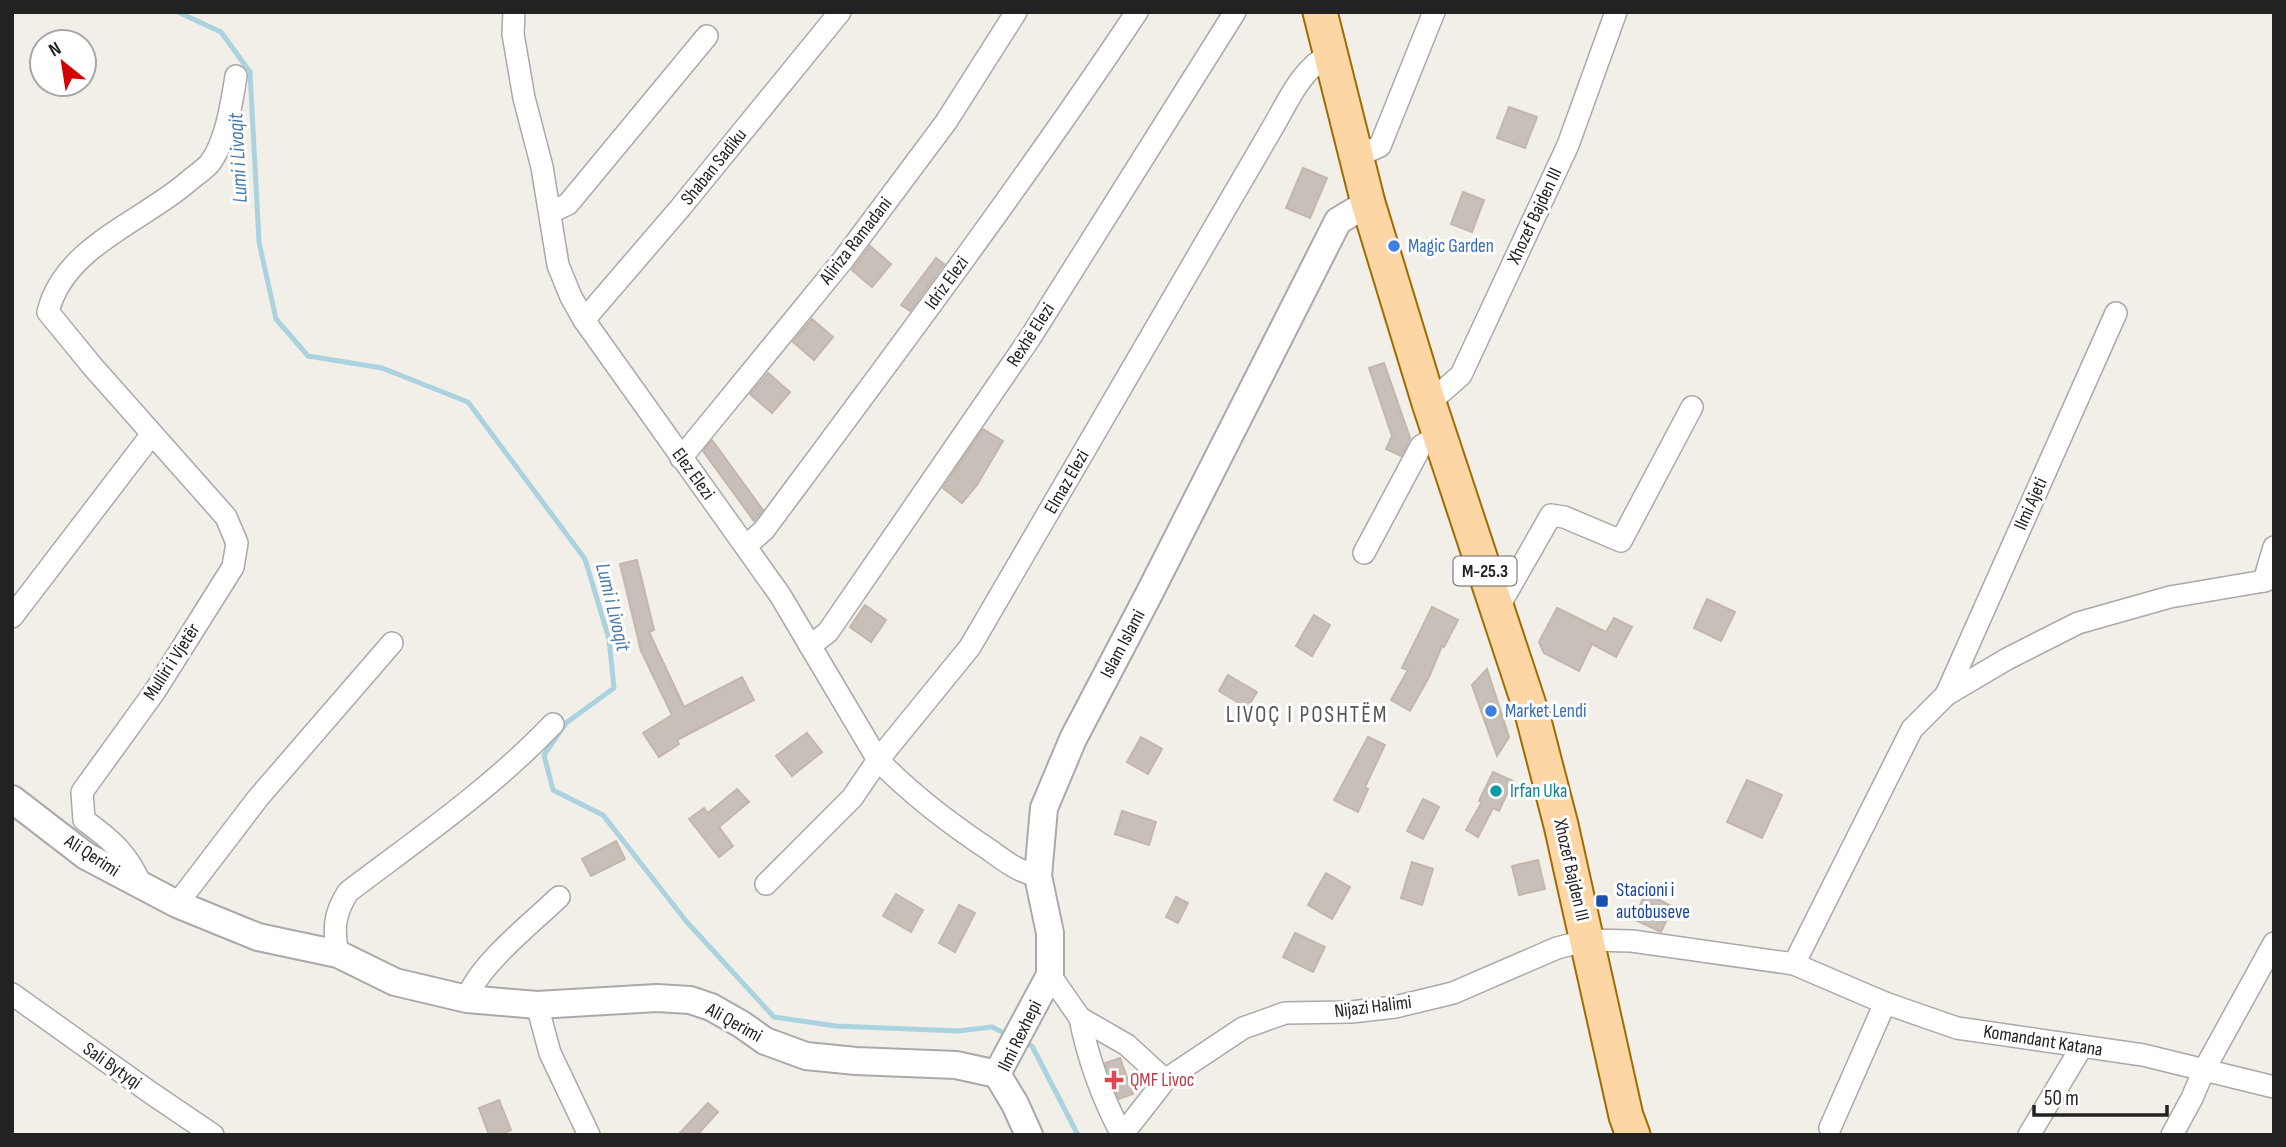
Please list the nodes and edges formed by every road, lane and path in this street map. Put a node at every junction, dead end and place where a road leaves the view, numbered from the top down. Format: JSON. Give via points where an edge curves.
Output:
{"nodes":[{"id":1,"x":514,"y":12,"type":"edge"},
{"id":2,"x":840,"y":12,"type":"edge"},
{"id":3,"x":1016,"y":12,"type":"edge"},
{"id":4,"x":1137,"y":12,"type":"edge"},
{"id":5,"x":1235,"y":12,"type":"edge"},
{"id":6,"x":1320,"y":12,"type":"edge"},
{"id":7,"x":1434,"y":12,"type":"edge"},
{"id":8,"x":1616,"y":12,"type":"edge"},
{"id":9,"x":707,"y":36,"type":"dead end"},
{"id":10,"x":1330,"y":55,"type":"junction"},
{"id":11,"x":236,"y":76,"type":"dead end"},
{"id":12,"x":1356,"y":157,"type":"junction"},
{"id":13,"x":1368,"y":204,"type":"junction"},
{"id":14,"x":551,"y":212,"type":"junction"},
{"id":15,"x":2116,"y":313,"type":"dead end"},
{"id":16,"x":584,"y":320,"type":"junction"},
{"id":17,"x":1429,"y":403,"type":"junction"},
{"id":18,"x":1692,"y":407,"type":"dead end"},
{"id":19,"x":152,"y":434,"type":"junction"},
{"id":20,"x":1439,"y":435,"type":"junction"},
{"id":21,"x":681,"y":458,"type":"junction"},
{"id":22,"x":1541,"y":504,"type":"dead end"},
{"id":23,"x":746,"y":546,"type":"junction"},
{"id":24,"x":2274,"y":547,"type":"edge"},
{"id":25,"x":1364,"y":553,"type":"dead end"},
{"id":26,"x":1486,"y":574,"type":"junction"},
{"id":27,"x":2269,"y":579,"type":"edge"},
{"id":28,"x":1498,"y":608,"type":"junction"},
{"id":29,"x":12,"y":617,"type":"edge"},
{"id":30,"x":392,"y":643,"type":"dead end"},
{"id":31,"x":810,"y":646,"type":"junction"},
{"id":32,"x":1946,"y":695,"type":"junction"},
{"id":33,"x":553,"y":724,"type":"dead end"},
{"id":34,"x":878,"y":760,"type":"junction"},
{"id":35,"x":12,"y":799,"type":"edge"},
{"id":36,"x":1038,"y":876,"type":"junction"},
{"id":37,"x":766,"y":884,"type":"dead end"},
{"id":38,"x":142,"y":887,"type":"junction"},
{"id":39,"x":559,"y":897,"type":"dead end"},
{"id":40,"x":177,"y":904,"type":"junction"},
{"id":41,"x":1588,"y":940,"type":"junction"},
{"id":42,"x":2274,"y":943,"type":"edge"},
{"id":43,"x":338,"y":954,"type":"junction"},
{"id":44,"x":1794,"y":964,"type":"junction"},
{"id":45,"x":1050,"y":975,"type":"junction"},
{"id":46,"x":12,"y":994,"type":"edge"},
{"id":47,"x":467,"y":999,"type":"junction"},
{"id":48,"x":1885,"y":1003,"type":"junction"},
{"id":49,"x":537,"y":1005,"type":"junction"},
{"id":50,"x":1080,"y":1018,"type":"junction"},
{"id":51,"x":2081,"y":1048,"type":"junction"},
{"id":52,"x":1002,"y":1067,"type":"junction"},
{"id":53,"x":2204,"y":1070,"type":"junction"},
{"id":54,"x":1165,"y":1080,"type":"junction"},
{"id":55,"x":2273,"y":1085,"type":"edge"},
{"id":56,"x":1830,"y":1128,"type":"dead end"},
{"id":57,"x":1121,"y":1134,"type":"edge"},
{"id":58,"x":214,"y":1135,"type":"edge"},
{"id":59,"x":589,"y":1135,"type":"edge"},
{"id":60,"x":1029,"y":1135,"type":"edge"},
{"id":61,"x":1633,"y":1135,"type":"edge"},
{"id":62,"x":2029,"y":1135,"type":"edge"},
{"id":63,"x":2172,"y":1135,"type":"edge"}],
"edges":[{"from":1,"to":14,"type":"street","name":"Elez Elezi","via":[[513,34],[524,98]]},
{"from":2,"to":16,"type":"street","name":"Shaban Sadiku"},
{"from":3,"to":21,"type":"street","name":"Aliriza Ramadani","via":[[939,133],[843,260]]},
{"from":4,"to":23,"type":"street","name":"Idriz Elezi","via":[[959,267],[764,530]]},
{"from":5,"to":31,"type":"street","name":"Rexhë Elezi","via":[[1030,338],[828,632]]},
{"from":6,"to":10,"type":"main road","name":"Xhozef Bajden III","number":"M-25.3"},
{"from":7,"to":12,"type":"street","via":[[1380,146]]},
{"from":8,"to":17,"type":"street","name":"Xhozef Bajden III","via":[[1568,145],[1467,363],[1461,375]]},
{"from":9,"to":14,"type":"street","via":[[568,204]]},
{"from":10,"to":12,"type":"main road","name":"Xhozef Bajden III","number":"M-25.3"},
{"from":10,"to":34,"type":"street","name":"Elmaz Elezi","via":[[1307,71],[1282,112],[970,647]]},
{"from":11,"to":19,"type":"street","name":"Mulliri i Vjetër","via":[[229,118],[210,162],[174,195],[113,232],[75,267],[53,293],[48,312]]},
{"from":12,"to":13,"type":"main road","name":"Xhozef Bajden III","number":"M-25.3"},
{"from":13,"to":17,"type":"main road","name":"Xhozef Bajden III","number":"M-25.3"},
{"from":13,"to":36,"type":"street","name":"Islam Islami","via":[[1338,221],[1073,739],[1044,808]]},
{"from":14,"to":16,"type":"street","name":"Elez Elezi","via":[[558,265]]},
{"from":15,"to":32,"type":"street","name":"Ilmi Ajeti"},
{"from":16,"to":21,"type":"street","name":"Elez Elezi"},
{"from":17,"to":20,"type":"main road","name":"Xhozef Bajden III","number":"M-25.3"},
{"from":18,"to":28,"type":"street","via":[[1621,541],[1551,515]]},
{"from":19,"to":29,"type":"street"},
{"from":19,"to":38,"type":"street","name":"Mulliri i Vjetër","via":[[226,517],[237,543],[233,567],[155,691],[82,792],[84,820],[132,863]]},
{"from":20,"to":25,"type":"street","via":[[1421,446]]},
{"from":20,"to":26,"type":"main road","name":"Xhozef Bajden III","number":"M-25.3"},
{"from":21,"to":23,"type":"street","name":"Elez Elezi"},
{"from":22,"to":26,"type":"street","via":[[1507,565]]},
{"from":23,"to":31,"type":"street","name":"Elez Elezi"},
{"from":24,"to":27,"type":"street","name":"Ilmi Ajeti"},
{"from":26,"to":28,"type":"main road","name":"Xhozef Bajden III","number":"M-25.3"},
{"from":27,"to":32,"type":"street","name":"Ilmi Ajeti","via":[[2170,597],[2078,623]]},
{"from":28,"to":41,"type":"main road","name":"Xhozef Bajden III","number":"M-25.3","via":[[1533,717]]},
{"from":30,"to":40,"type":"street","via":[[258,797]]},
{"from":31,"to":34,"type":"street","name":"Elez Elezi"},
{"from":32,"to":44,"type":"street","name":"Ilmi Ajeti","via":[[1912,729]]},
{"from":33,"to":43,"type":"street","via":[[526,753],[348,892],[336,910]]},
{"from":34,"to":36,"type":"street","name":"Elez Elezi","via":[[957,829],[1023,873]]},
{"from":34,"to":37,"type":"street","name":"Elmaz Elezi","via":[[852,798]]},
{"from":35,"to":38,"type":"street","name":"Ali Qerimi","via":[[86,856]]},
{"from":36,"to":45,"type":"street","name":"Islam Islami","via":[[1050,933]]},
{"from":38,"to":40,"type":"street","name":"Ali Qerimi"},
{"from":39,"to":47,"type":"street","via":[[482,972]]},
{"from":40,"to":43,"type":"street","name":"Ali Qerimi","via":[[258,937]]},
{"from":41,"to":44,"type":"street","name":"Komandant Katana","via":[[1632,941]]},
{"from":41,"to":54,"type":"street","name":"Nijazi Halimi","via":[[1557,948],[1453,993],[1395,1007],[1284,1013],[1243,1028]]},
{"from":41,"to":61,"type":"main road","name":"Xhozef Bajden III","number":"M-25.3"},
{"from":42,"to":53,"type":"street"},
{"from":43,"to":47,"type":"street","name":"Ali Qerimi","via":[[396,982]]},
{"from":44,"to":48,"type":"street","name":"Komandant Katana"},
{"from":45,"to":50,"type":"street"},
{"from":45,"to":52,"type":"street","name":"Ilmi Rexhepi"},
{"from":46,"to":58,"type":"street","name":"Sali Bytyqi"},
{"from":47,"to":49,"type":"street","name":"Ali Qerimi"},
{"from":48,"to":51,"type":"street","name":"Komandant Katana","via":[[1958,1028]]},
{"from":48,"to":56,"type":"street"},
{"from":49,"to":52,"type":"street","name":"Ali Qerimi","via":[[690,1000],[711,1007],[765,1041],[806,1056]]},
{"from":49,"to":59,"type":"street","via":[[550,1053]]},
{"from":50,"to":54,"type":"street","via":[[1127,1045]]},
{"from":50,"to":57,"type":"street","via":[[1087,1052]]},
{"from":51,"to":53,"type":"street","name":"Komandant Katana","via":[[2143,1055]]},
{"from":51,"to":62,"type":"street"},
{"from":52,"to":60,"type":"street","name":"Ilmi Rexhepi"},
{"from":53,"to":55,"type":"street","name":"Komandant Katana"},
{"from":53,"to":63,"type":"street"},
{"from":54,"to":57,"type":"street","name":"Nijazi Halimi"}]}
